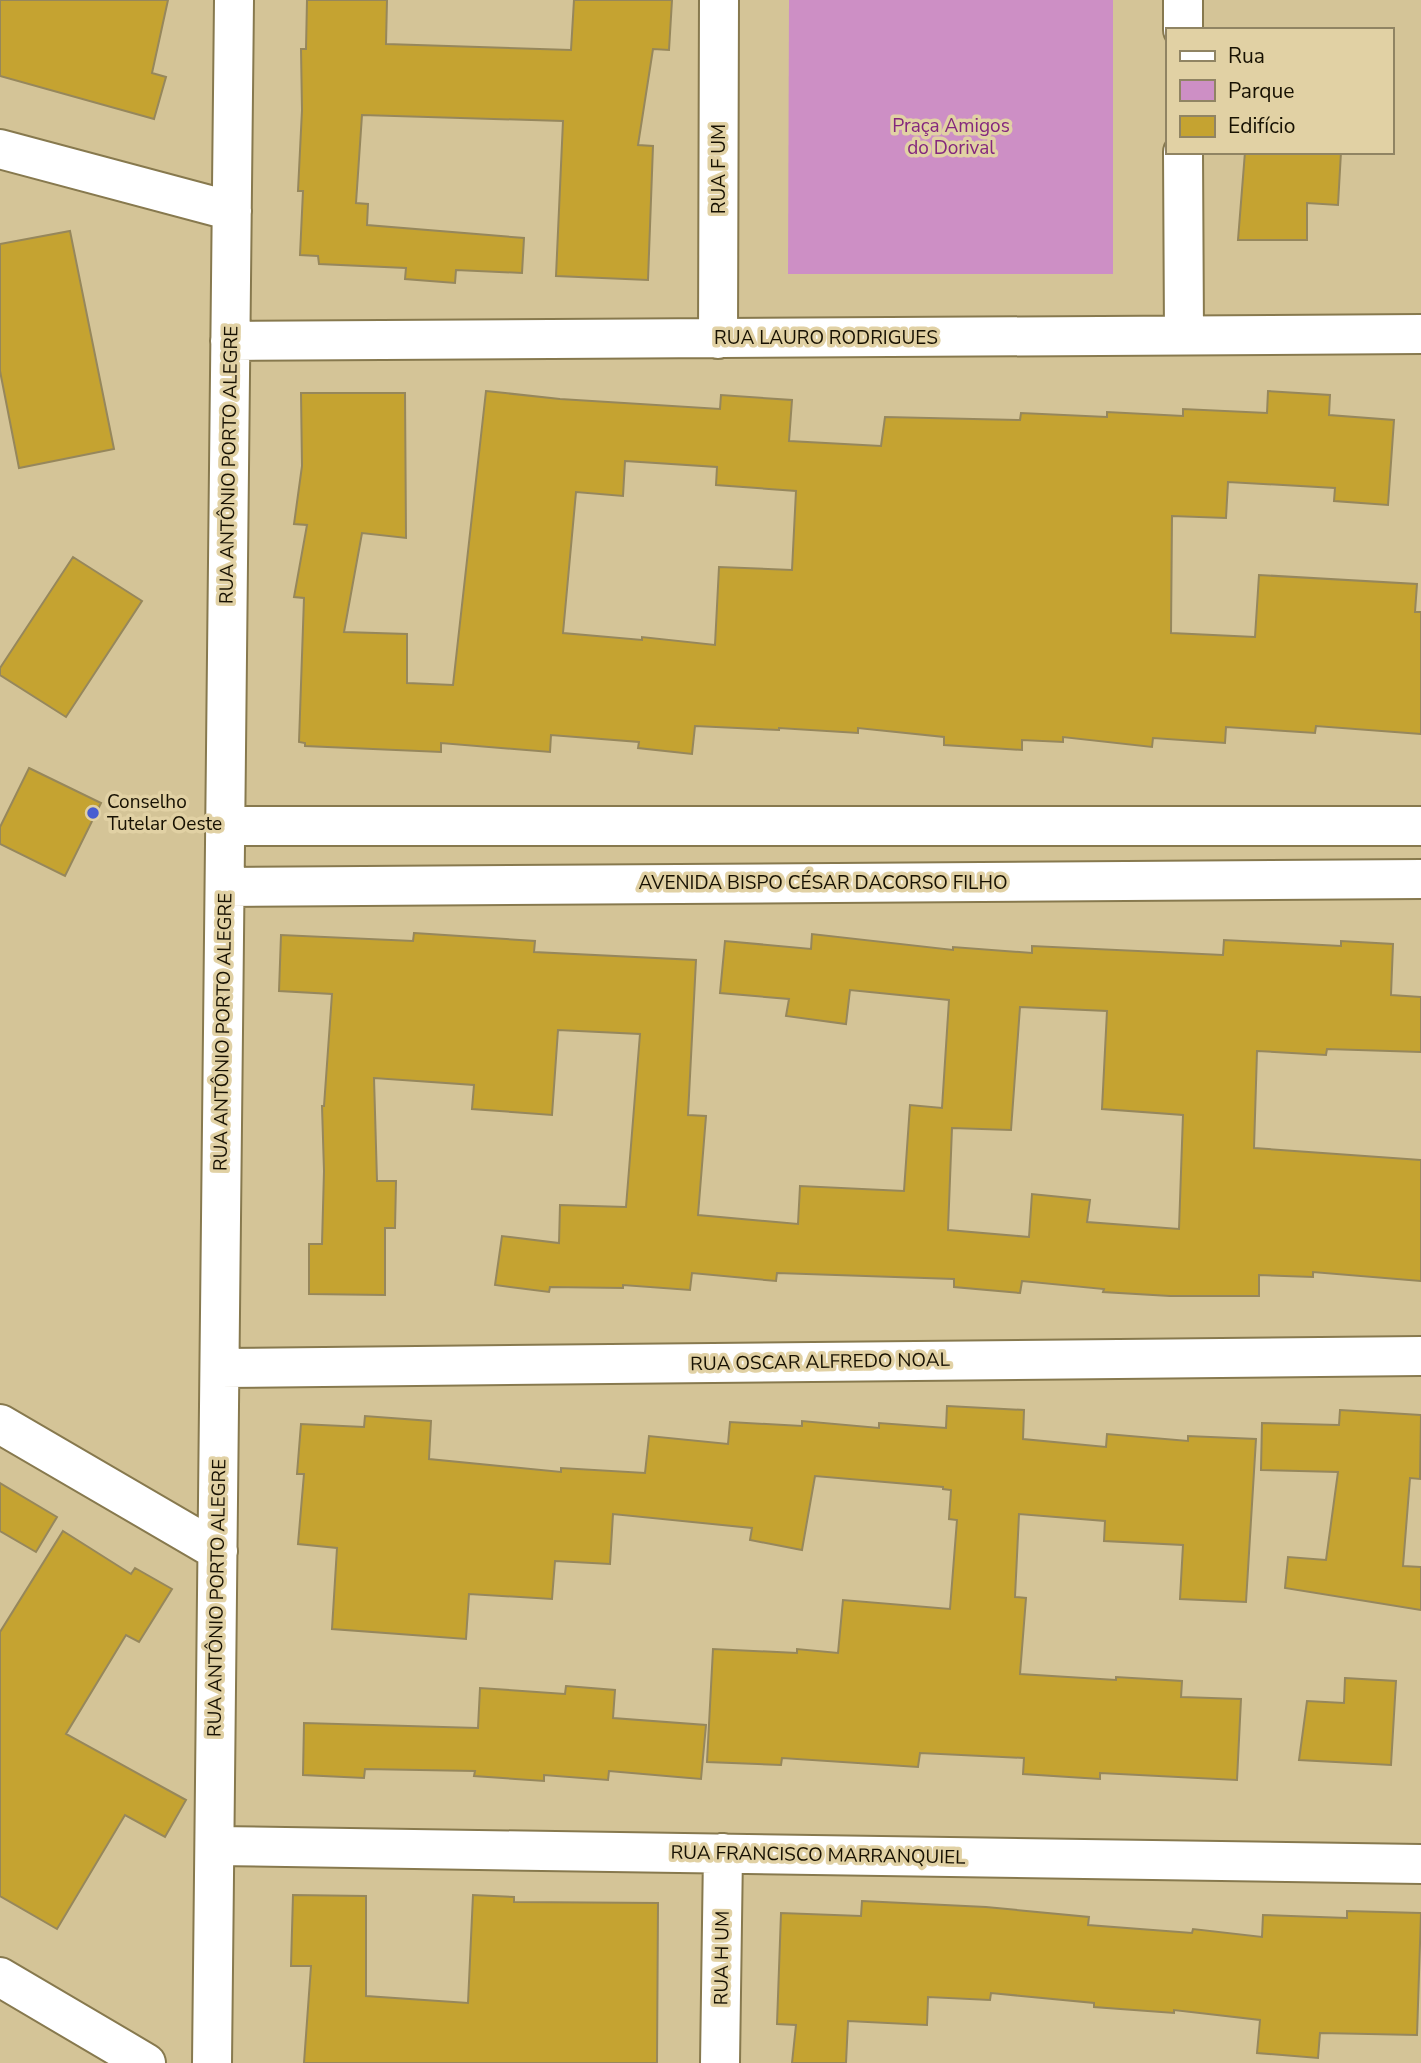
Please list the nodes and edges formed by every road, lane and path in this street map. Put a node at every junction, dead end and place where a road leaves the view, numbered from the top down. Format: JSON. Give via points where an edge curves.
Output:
{"nodes":[{"id":1,"x":234,"y":0,"type":"edge"},
{"id":2,"x":719,"y":0,"type":"edge"},
{"id":3,"x":1183,"y":0,"type":"edge"},
{"id":4,"x":1183,"y":28,"type":"edge"},
{"id":5,"x":0,"y":149,"type":"edge"},
{"id":6,"x":1183,"y":154,"type":"edge"},
{"id":7,"x":232,"y":211,"type":"junction"},
{"id":8,"x":1421,"y":334,"type":"edge"},
{"id":9,"x":1184,"y":335,"type":"junction"},
{"id":10,"x":718,"y":339,"type":"junction"},
{"id":11,"x":230,"y":341,"type":"junction"},
{"id":12,"x":225,"y":825,"type":"junction"},
{"id":13,"x":977,"y":826,"type":"junction"},
{"id":14,"x":1421,"y":826,"type":"edge"},
{"id":15,"x":1421,"y":879,"type":"edge"},
{"id":16,"x":976,"y":882,"type":"junction"},
{"id":17,"x":225,"y":887,"type":"junction"},
{"id":18,"x":1421,"y":1356,"type":"edge"},
{"id":19,"x":220,"y":1368,"type":"junction"},
{"id":20,"x":0,"y":1423,"type":"edge"},
{"id":21,"x":218,"y":1551,"type":"junction"},
{"id":22,"x":215,"y":1846,"type":"junction"},
{"id":23,"x":723,"y":1853,"type":"junction"},
{"id":24,"x":1421,"y":1864,"type":"edge"},
{"id":25,"x":0,"y":1977,"type":"edge"},
{"id":26,"x":146,"y":2063,"type":"edge"},
{"id":27,"x":212,"y":2063,"type":"edge"},
{"id":28,"x":720,"y":2063,"type":"edge"}],
"edges":[{"from":1,"to":7,"type":"street","name":"RUA ANTÔNIO PORTO ALEGRE"},
{"from":2,"to":10,"type":"street","name":"RUA F UM"},
{"from":3,"to":4,"type":"street"},
{"from":5,"to":7,"type":"street"},
{"from":6,"to":9,"type":"street"},
{"from":7,"to":11,"type":"street","name":"RUA ANTÔNIO PORTO ALEGRE"},
{"from":8,"to":9,"type":"street","name":"RUA LAURO RODRIGUES"},
{"from":9,"to":10,"type":"street","name":"RUA LAURO RODRIGUES"},
{"from":10,"to":11,"type":"street","name":"RUA LAURO RODRIGUES"},
{"from":11,"to":12,"type":"street","name":"RUA ANTÔNIO PORTO ALEGRE"},
{"from":12,"to":13,"type":"street"},
{"from":12,"to":17,"type":"street","name":"RUA ANTÔNIO PORTO ALEGRE"},
{"from":13,"to":14,"type":"street"},
{"from":13,"to":16,"type":"street"},
{"from":15,"to":16,"type":"street","name":"AVENIDA BISPO CÉSAR DACORSO FILHO"},
{"from":16,"to":17,"type":"street","name":"AVENIDA BISPO CÉSAR DACORSO FILHO"},
{"from":17,"to":19,"type":"street","name":"RUA ANTÔNIO PORTO ALEGRE"},
{"from":18,"to":19,"type":"street","name":"RUA OSCAR ALFREDO NOAL"},
{"from":19,"to":21,"type":"street","name":"RUA ANTÔNIO PORTO ALEGRE"},
{"from":20,"to":21,"type":"street"},
{"from":21,"to":22,"type":"street","name":"RUA ANTÔNIO PORTO ALEGRE"},
{"from":22,"to":23,"type":"street","name":"RUA FRANCISCO MARRANQUIEL"},
{"from":22,"to":27,"type":"street","name":"RUA ANTÔNIO PORTO ALEGRE"},
{"from":23,"to":24,"type":"street","name":"RUA FRANCISCO MARRANQUIEL"},
{"from":23,"to":28,"type":"street","name":"RUA H UM"},
{"from":25,"to":26,"type":"street"}]}
